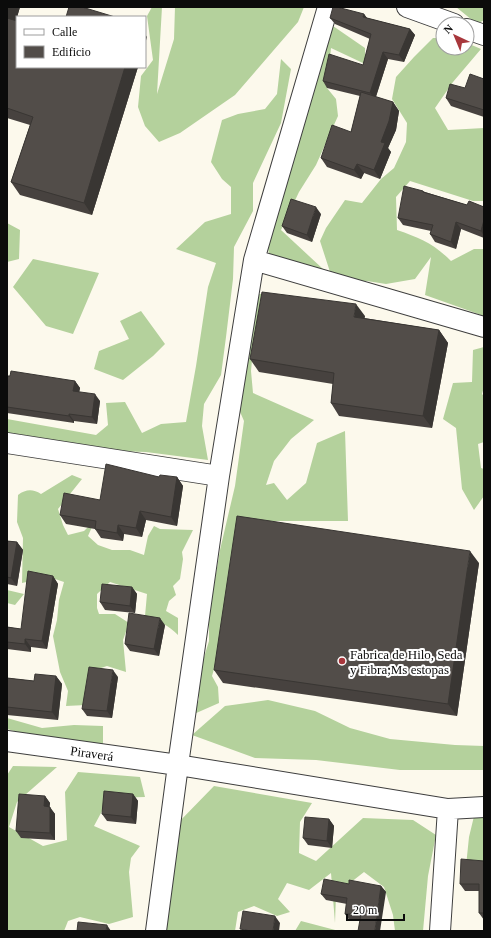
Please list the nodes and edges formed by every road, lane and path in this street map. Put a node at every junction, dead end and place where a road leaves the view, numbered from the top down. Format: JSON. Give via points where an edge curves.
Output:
{"nodes":[{"id":1,"x":328,"y":7,"type":"edge"},
{"id":2,"x":407,"y":7,"type":"edge"},
{"id":3,"x":435,"y":17,"type":"edge"},
{"id":4,"x":254,"y":260,"type":"junction"},
{"id":5,"x":484,"y":327,"type":"edge"},
{"id":6,"x":7,"y":443,"type":"edge"},
{"id":7,"x":219,"y":476,"type":"junction"},
{"id":8,"x":7,"y":741,"type":"edge"},
{"id":9,"x":178,"y":765,"type":"junction"},
{"id":10,"x":484,"y":808,"type":"edge"},
{"id":11,"x":448,"y":809,"type":"junction"},
{"id":12,"x":156,"y":931,"type":"edge"},
{"id":13,"x":440,"y":931,"type":"edge"}],
"edges":[{"from":1,"to":4,"type":"street"},
{"from":2,"to":3,"type":"street"},
{"from":4,"to":5,"type":"street"},
{"from":4,"to":7,"type":"street"},
{"from":6,"to":7,"type":"street"},
{"from":7,"to":9,"type":"street"},
{"from":8,"to":9,"type":"street","name":"Piraverá"},
{"from":9,"to":11,"type":"street","name":"Piraverá"},
{"from":9,"to":12,"type":"street"},
{"from":10,"to":11,"type":"street","name":"Piraverá"},
{"from":11,"to":13,"type":"street"}]}
